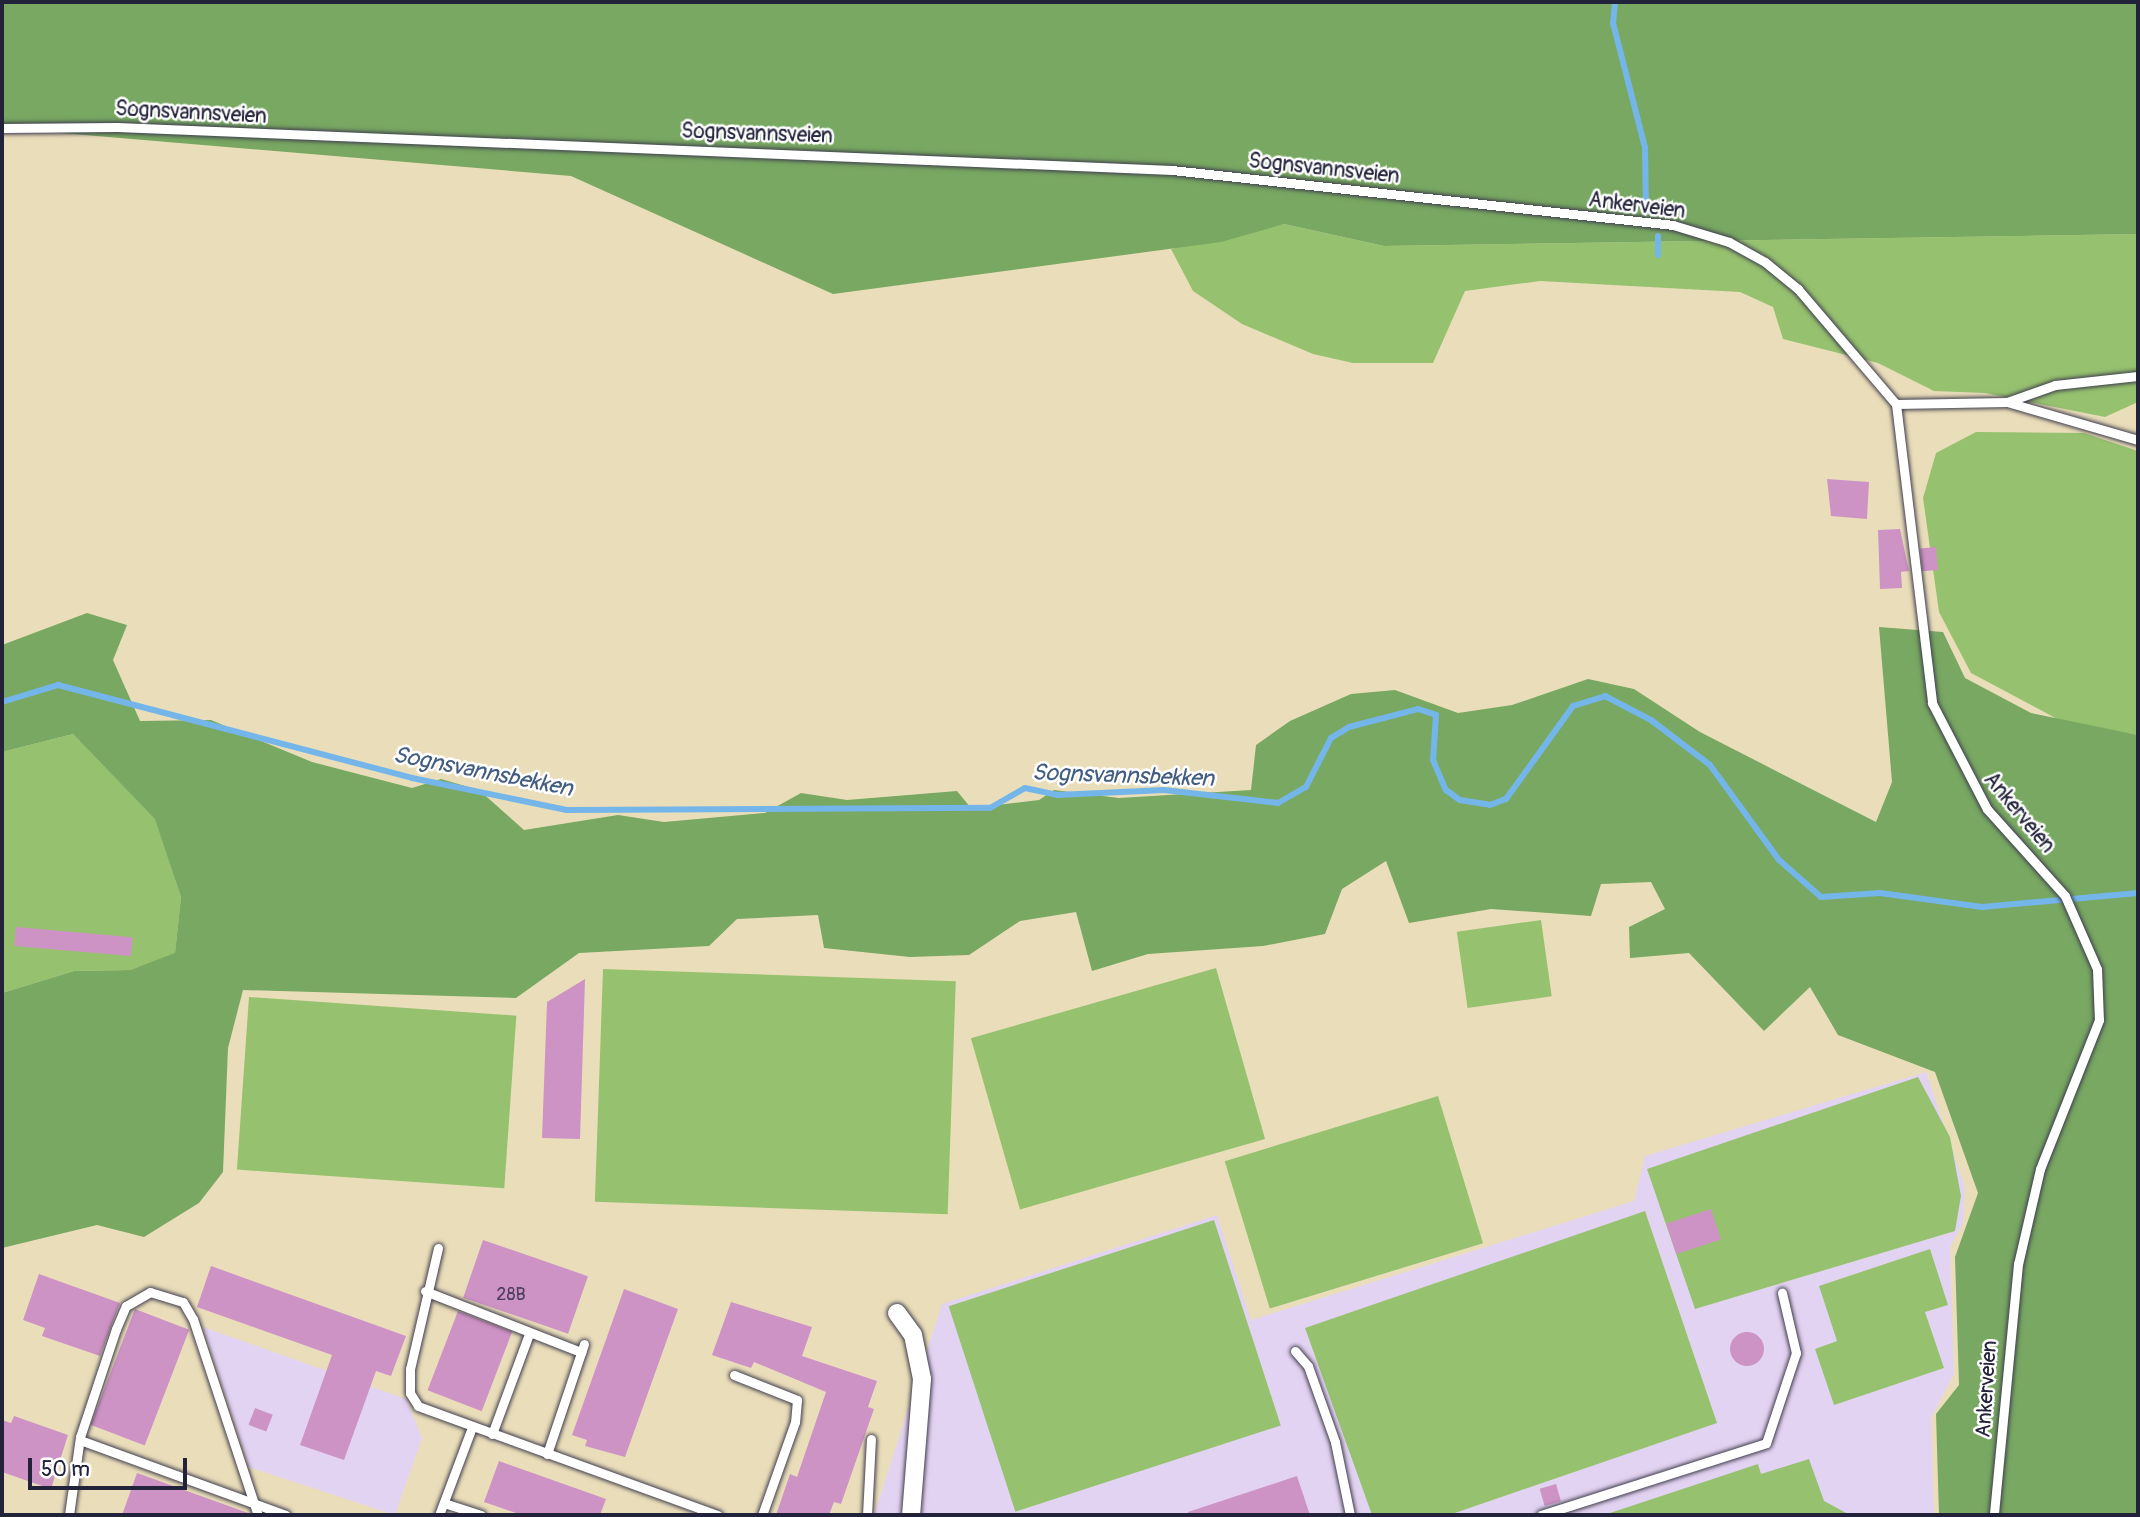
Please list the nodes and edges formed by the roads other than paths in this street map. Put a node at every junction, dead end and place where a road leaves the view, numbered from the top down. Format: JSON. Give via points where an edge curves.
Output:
{"nodes":[{"id":1,"x":2,"y":128,"type":"edge"},
{"id":2,"x":1510,"y":208,"type":"joint"},
{"id":3,"x":2138,"y":376,"type":"edge"},
{"id":4,"x":2007,"y":402,"type":"junction"},
{"id":5,"x":1896,"y":404,"type":"junction"},
{"id":6,"x":2138,"y":440,"type":"edge"},
{"id":7,"x":438,"y":1248,"type":"dead end"},
{"id":8,"x":425,"y":1292,"type":"junction"},
{"id":9,"x":1782,"y":1293,"type":"dead end"},
{"id":10,"x":897,"y":1313,"type":"dead end"},
{"id":11,"x":528,"y":1334,"type":"junction"},
{"id":12,"x":1295,"y":1351,"type":"dead end"},
{"id":13,"x":734,"y":1375,"type":"dead end"},
{"id":14,"x":472,"y":1427,"type":"junction"},
{"id":15,"x":492,"y":1434,"type":"junction"},
{"id":16,"x":871,"y":1439,"type":"dead end"},
{"id":17,"x":80,"y":1440,"type":"junction"},
{"id":18,"x":547,"y":1454,"type":"junction"},
{"id":19,"x":254,"y":1503,"type":"junction"},
{"id":20,"x":444,"y":1503,"type":"junction"},
{"id":21,"x":69,"y":1515,"type":"edge"},
{"id":22,"x":258,"y":1515,"type":"edge"},
{"id":23,"x":286,"y":1515,"type":"edge"},
{"id":24,"x":439,"y":1515,"type":"edge"},
{"id":25,"x":478,"y":1515,"type":"edge"},
{"id":26,"x":718,"y":1515,"type":"edge"},
{"id":27,"x":762,"y":1515,"type":"edge"},
{"id":28,"x":867,"y":1515,"type":"edge"},
{"id":29,"x":911,"y":1515,"type":"edge"},
{"id":30,"x":1350,"y":1515,"type":"edge"},
{"id":31,"x":1541,"y":1515,"type":"edge"},
{"id":32,"x":1994,"y":1515,"type":"edge"}],
"edges":[{"from":1,"to":2,"type":"lane","name":"Sognsvannsveien","via":[[117,127],[1060,164],[1208,174]]},
{"from":2,"to":5,"type":"lane","name":"Ankerveien","via":[[1673,225],[1745,249],[1798,289]]},
{"from":3,"to":4,"type":"lane","via":[[2044,387]]},
{"from":4,"to":5,"type":"lane"},
{"from":4,"to":6,"type":"lane"},
{"from":5,"to":32,"type":"lane","name":"Ankerveien","via":[[1932,703],[1987,809],[2064,896],[2097,969],[2099,1020],[2040,1169],[2021,1252]]},
{"from":7,"to":8,"type":"lane"},
{"from":8,"to":11,"type":"lane"},
{"from":8,"to":14,"type":"lane","via":[[410,1393],[426,1411]]},
{"from":9,"to":31,"type":"lane","via":[[1796,1353],[1766,1443]]},
{"from":10,"to":29,"type":"street","via":[[913,1335],[922,1379]]},
{"from":11,"to":15,"type":"lane"},
{"from":11,"to":18,"type":"lane","via":[[583,1348]]},
{"from":12,"to":30,"type":"lane","via":[[1320,1397]]},
{"from":13,"to":27,"type":"lane","via":[[797,1400],[795,1422]]},
{"from":14,"to":15,"type":"lane"},
{"from":14,"to":20,"type":"lane"},
{"from":15,"to":18,"type":"lane"},
{"from":16,"to":28,"type":"lane"},
{"from":17,"to":19,"type":"lane"},
{"from":17,"to":19,"type":"lane","via":[[127,1306],[150,1292],[171,1298],[193,1319]]},
{"from":17,"to":21,"type":"lane"},
{"from":18,"to":26,"type":"lane"},
{"from":19,"to":22,"type":"lane"},
{"from":19,"to":23,"type":"lane"},
{"from":20,"to":24,"type":"lane"},
{"from":20,"to":25,"type":"lane"}]}
